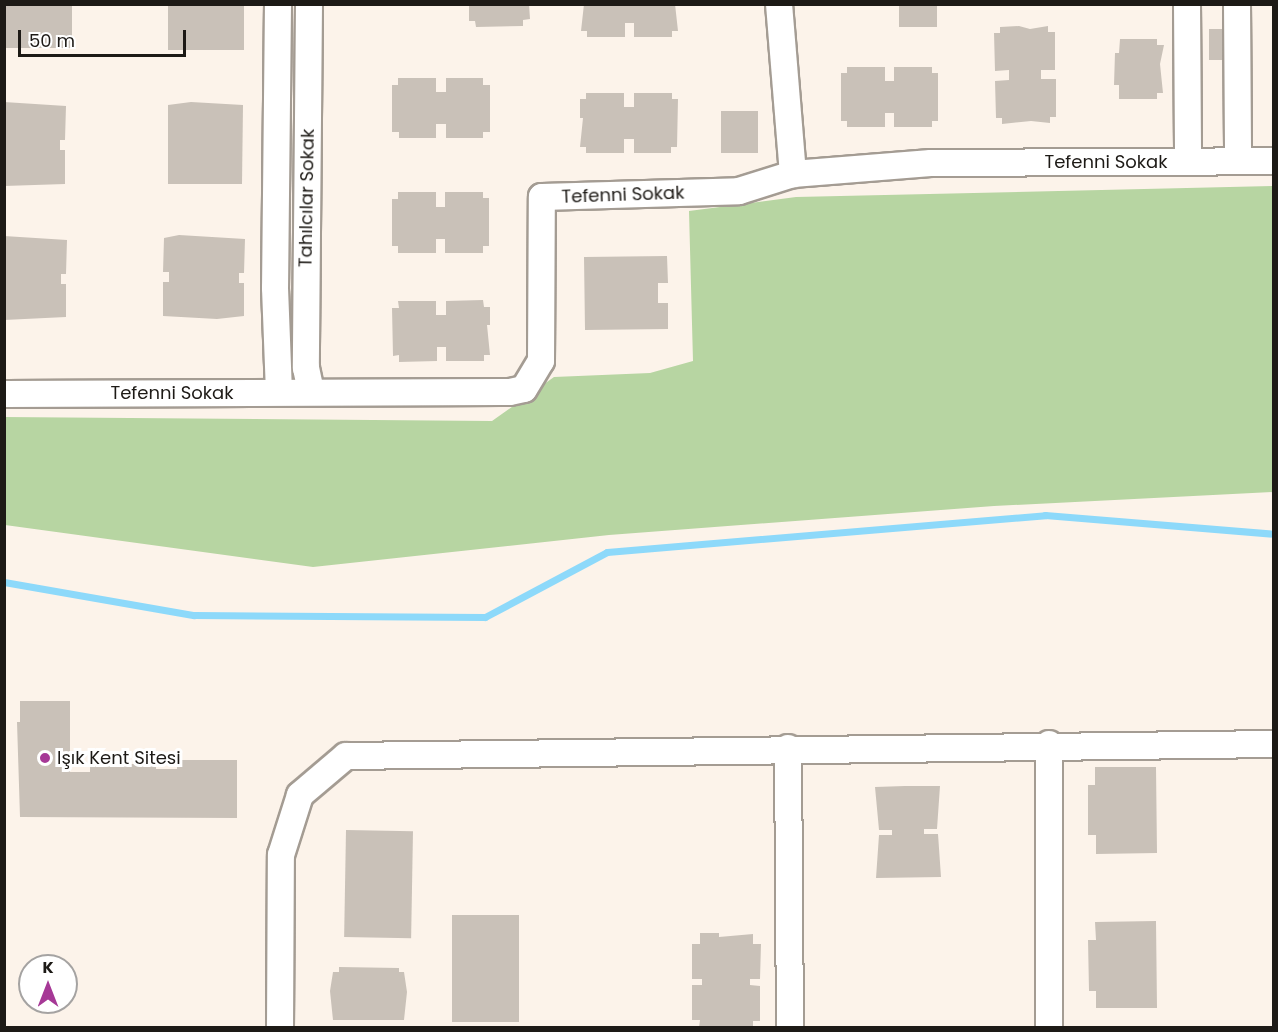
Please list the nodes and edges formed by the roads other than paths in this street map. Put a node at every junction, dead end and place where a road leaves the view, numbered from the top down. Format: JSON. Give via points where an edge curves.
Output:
{"nodes":[{"id":1,"x":278,"y":4,"type":"edge"},
{"id":2,"x":309,"y":4,"type":"edge"},
{"id":3,"x":779,"y":4,"type":"edge"},
{"id":4,"x":1187,"y":4,"type":"edge"},
{"id":5,"x":1237,"y":4,"type":"edge"},
{"id":6,"x":1238,"y":161,"type":"junction"},
{"id":7,"x":1274,"y":161,"type":"edge"},
{"id":8,"x":1188,"y":162,"type":"junction"},
{"id":9,"x":794,"y":174,"type":"junction"},
{"id":10,"x":311,"y":391,"type":"junction"},
{"id":11,"x":279,"y":392,"type":"junction"},
{"id":12,"x":4,"y":394,"type":"edge"},
{"id":13,"x":1049,"y":744,"type":"junction"},
{"id":14,"x":1274,"y":744,"type":"edge"},
{"id":15,"x":788,"y":748,"type":"junction"},
{"id":16,"x":280,"y":1028,"type":"edge"},
{"id":17,"x":789,"y":1028,"type":"edge"},
{"id":18,"x":1049,"y":1028,"type":"edge"}],
"edges":[{"from":1,"to":11,"type":"street","via":[[275,288]]},
{"from":2,"to":10,"type":"street","name":"Tahılcılar Sokak","via":[[306,368]]},
{"from":3,"to":9,"type":"street"},
{"from":4,"to":8,"type":"street"},
{"from":5,"to":6,"type":"street"},
{"from":6,"to":7,"type":"street","name":"Tefenni Sokak"},
{"from":6,"to":8,"type":"street","name":"Tefenni Sokak"},
{"from":8,"to":9,"type":"street","name":"Tefenni Sokak","via":[[931,163]]},
{"from":9,"to":10,"type":"street","name":"Tefenni Sokak","via":[[739,191],[542,197],[541,361],[532,381],[524,388],[510,392]]},
{"from":10,"to":11,"type":"street","name":"Tefenni Sokak"},
{"from":11,"to":12,"type":"street","name":"Tefenni Sokak"},
{"from":13,"to":14,"type":"street"},
{"from":13,"to":15,"type":"street"},
{"from":13,"to":18,"type":"street"},
{"from":15,"to":16,"type":"street","via":[[346,756],[300,795],[280,855]]},
{"from":15,"to":17,"type":"street"}]}
